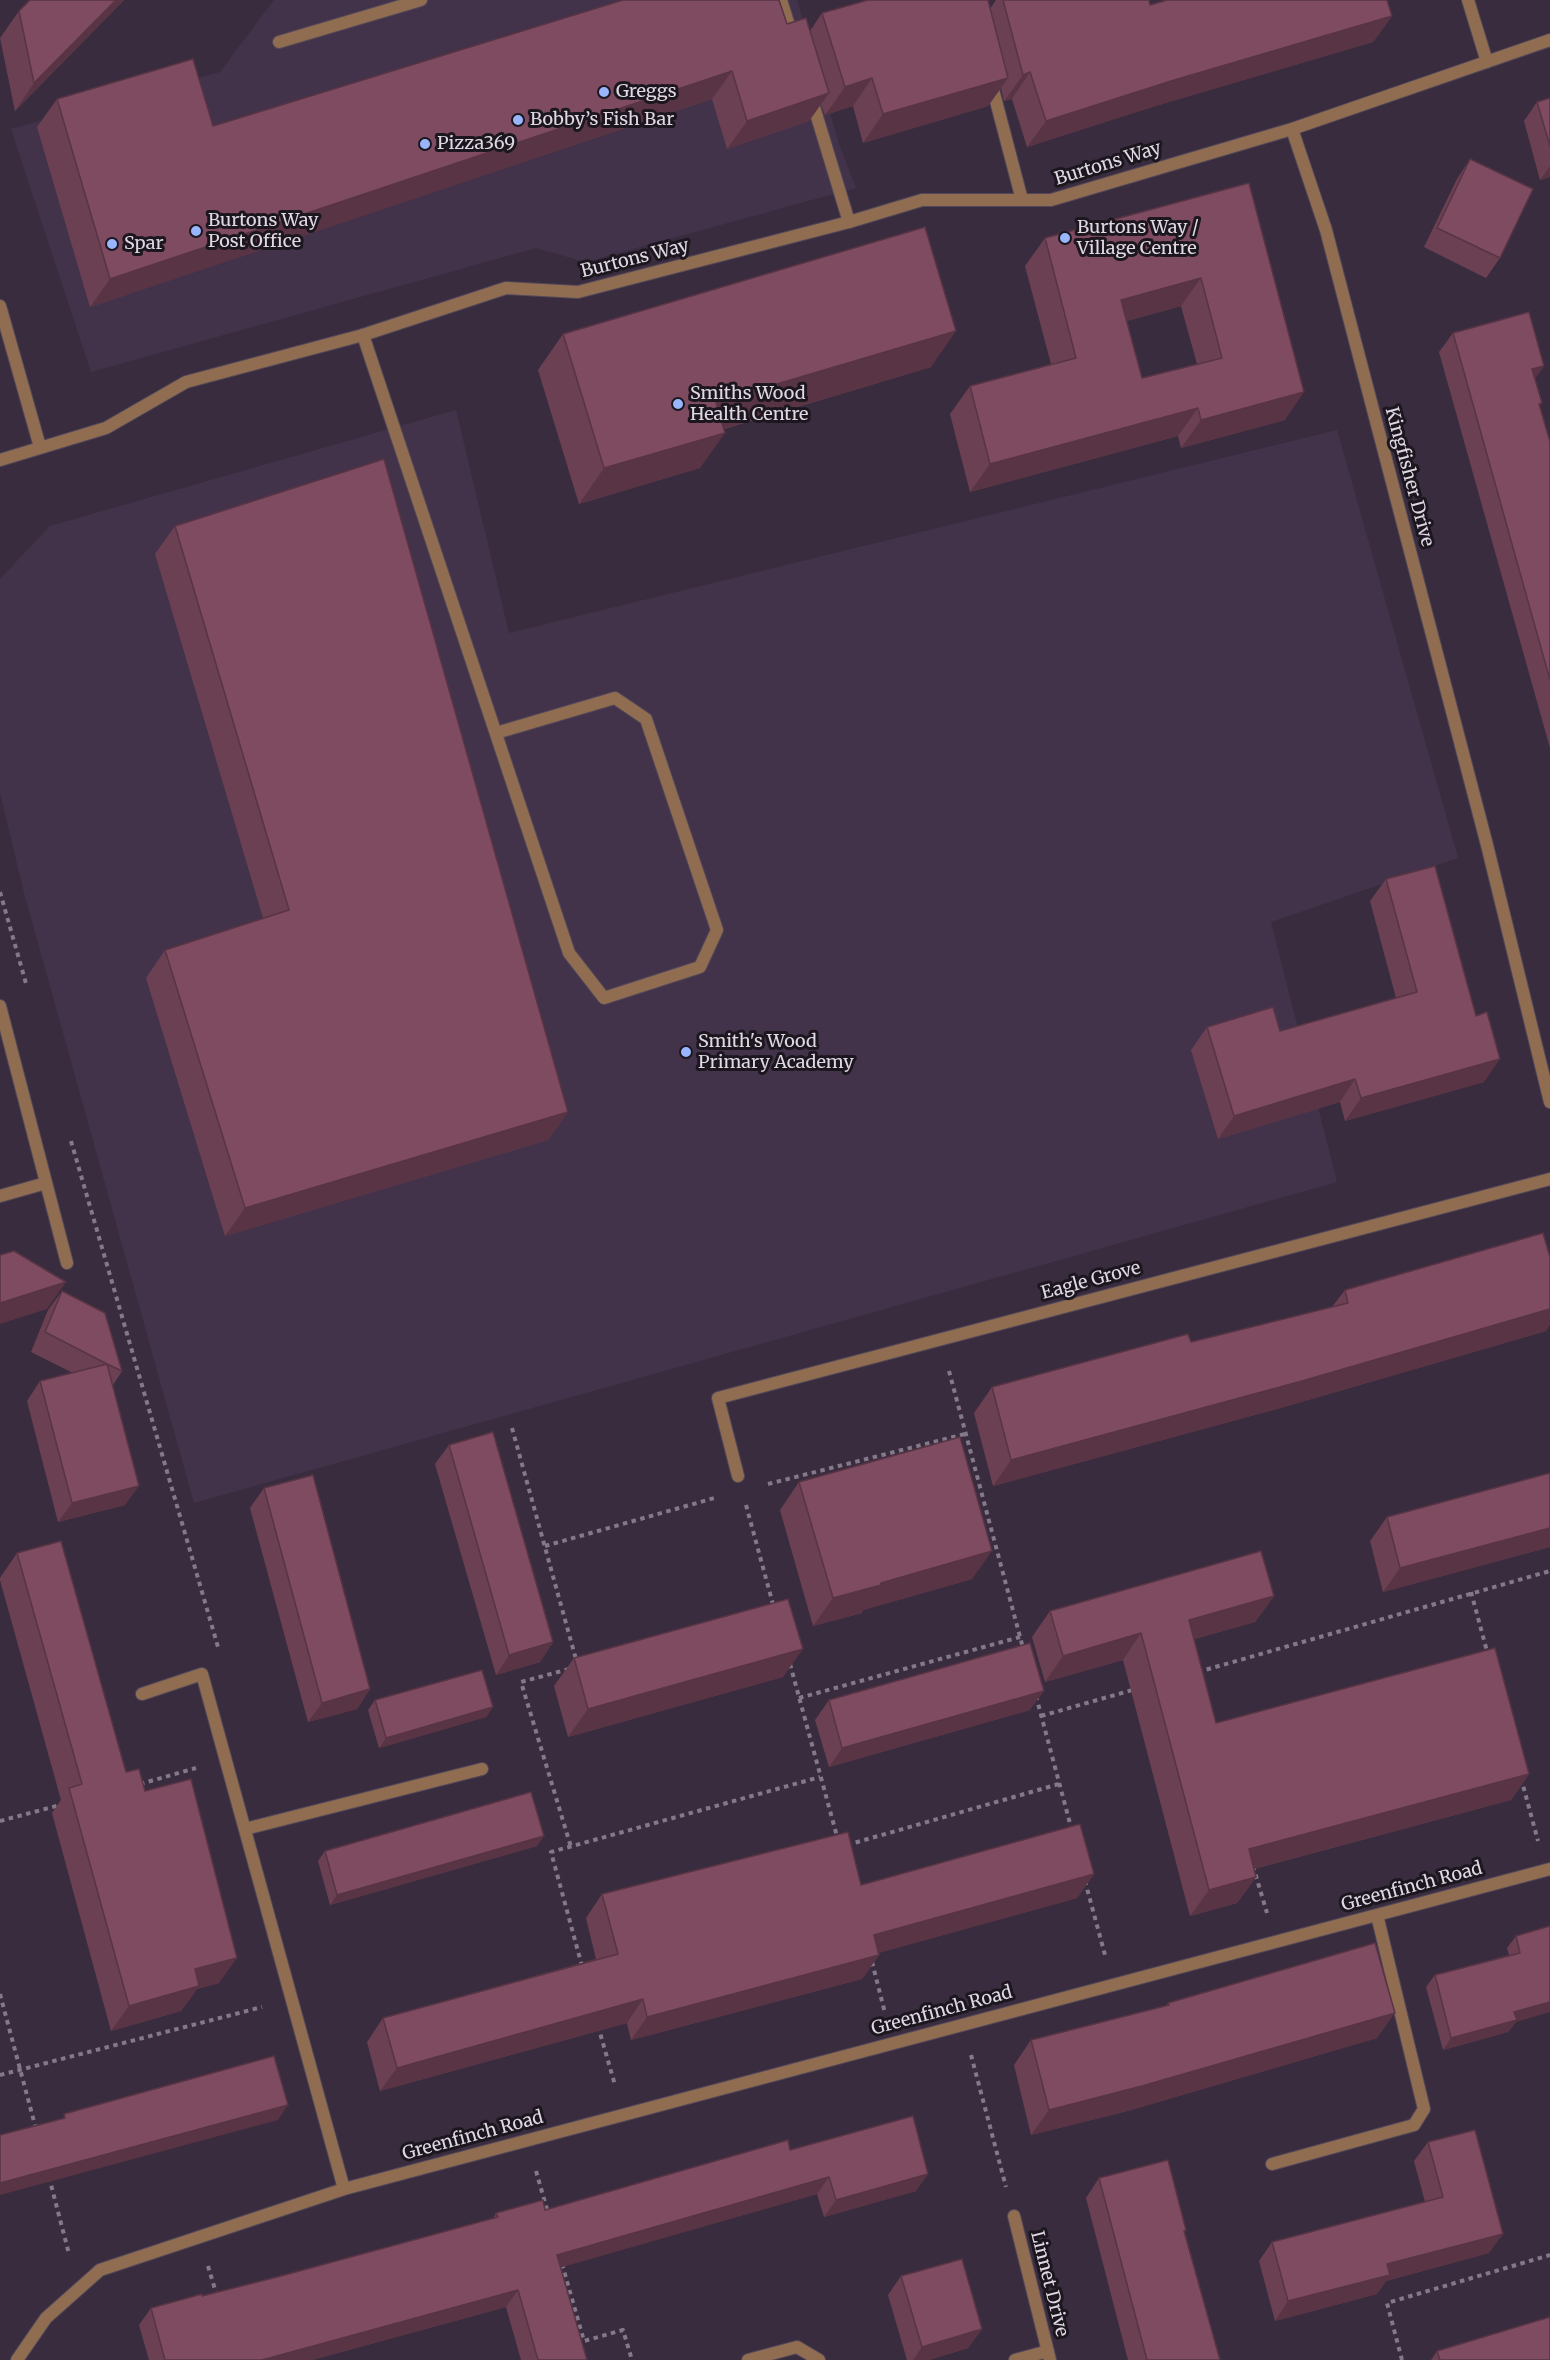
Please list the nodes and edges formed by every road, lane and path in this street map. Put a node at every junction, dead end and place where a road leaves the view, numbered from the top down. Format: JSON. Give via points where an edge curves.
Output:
{"nodes":[{"id":1,"x":421,"y":0,"type":"edge"},
{"id":2,"x":782,"y":0,"type":"edge"},
{"id":3,"x":1468,"y":0,"type":"edge"},
{"id":4,"x":1550,"y":40,"type":"edge"},
{"id":5,"x":279,"y":42,"type":"dead end"},
{"id":6,"x":798,"y":56,"type":"edge"},
{"id":7,"x":1487,"y":62,"type":"junction"},
{"id":8,"x":987,"y":67,"type":"edge"},
{"id":9,"x":808,"y":89,"type":"edge"},
{"id":10,"x":1292,"y":129,"type":"junction"},
{"id":11,"x":1022,"y":200,"type":"junction"},
{"id":12,"x":849,"y":222,"type":"junction"},
{"id":13,"x":0,"y":306,"type":"edge"},
{"id":14,"x":363,"y":335,"type":"junction"},
{"id":15,"x":40,"y":447,"type":"junction"},
{"id":16,"x":0,"y":460,"type":"edge"},
{"id":17,"x":496,"y":733,"type":"junction"},
{"id":18,"x":0,"y":892,"type":"edge"},
{"id":19,"x":29,"y":995,"type":"dead end"},
{"id":20,"x":0,"y":1006,"type":"edge"},
{"id":21,"x":1550,"y":1102,"type":"edge"},
{"id":22,"x":69,"y":1132,"type":"dead end"},
{"id":23,"x":1550,"y":1179,"type":"edge"},
{"id":24,"x":46,"y":1183,"type":"junction"},
{"id":25,"x":0,"y":1196,"type":"edge"},
{"id":26,"x":67,"y":1263,"type":"dead end"},
{"id":27,"x":941,"y":1339,"type":"junction"},
{"id":28,"x":512,"y":1428,"type":"dead end"},
{"id":29,"x":738,"y":1476,"type":"joint"},
{"id":30,"x":1550,"y":1571,"type":"edge"},
{"id":31,"x":1471,"y":1592,"type":"junction"},
{"id":32,"x":776,"y":1612,"type":"edge"},
{"id":33,"x":1020,"y":1637,"type":"junction"},
{"id":34,"x":787,"y":1655,"type":"edge"},
{"id":35,"x":221,"y":1658,"type":"dead end"},
{"id":36,"x":1026,"y":1659,"type":"edge"},
{"id":37,"x":1490,"y":1662,"type":"edge"},
{"id":38,"x":1201,"y":1683,"type":"edge"},
{"id":39,"x":1142,"y":1688,"type":"dead end"},
{"id":40,"x":142,"y":1694,"type":"dead end"},
{"id":41,"x":1035,"y":1694,"type":"edge"},
{"id":42,"x":799,"y":1698,"type":"junction"},
{"id":43,"x":1041,"y":1716,"type":"junction"},
{"id":44,"x":227,"y":1760,"type":"junction"},
{"id":45,"x":482,"y":1769,"type":"dead end"},
{"id":46,"x":820,"y":1777,"type":"junction"},
{"id":47,"x":1521,"y":1777,"type":"edge"},
{"id":48,"x":136,"y":1784,"type":"edge"},
{"id":49,"x":1059,"y":1784,"type":"junction"},
{"id":50,"x":68,"y":1803,"type":"edge"},
{"id":51,"x":0,"y":1821,"type":"edge"},
{"id":52,"x":245,"y":1830,"type":"junction"},
{"id":53,"x":1074,"y":1840,"type":"edge"},
{"id":54,"x":570,"y":1847,"type":"junction"},
{"id":55,"x":1252,"y":1863,"type":"edge"},
{"id":56,"x":1548,"y":1869,"type":"edge"},
{"id":57,"x":1083,"y":1873,"type":"edge"},
{"id":58,"x":1377,"y":1915,"type":"junction"},
{"id":59,"x":1275,"y":1942,"type":"junction"},
{"id":60,"x":868,"y":1951,"type":"edge"},
{"id":61,"x":582,"y":1966,"type":"edge"},
{"id":62,"x":1113,"y":1985,"type":"junction"},
{"id":63,"x":0,"y":1994,"type":"edge"},
{"id":64,"x":292,"y":1999,"type":"junction"},
{"id":65,"x":598,"y":2023,"type":"edge"},
{"id":66,"x":963,"y":2024,"type":"junction"},
{"id":67,"x":894,"y":2043,"type":"junction"},
{"id":68,"x":20,"y":2069,"type":"junction"},
{"id":69,"x":0,"y":2075,"type":"edge"},
{"id":70,"x":623,"y":2115,"type":"junction"},
{"id":71,"x":39,"y":2138,"type":"edge"},
{"id":72,"x":528,"y":2140,"type":"junction"},
{"id":73,"x":1272,"y":2164,"type":"dead end"},
{"id":74,"x":48,"y":2173,"type":"edge"},
{"id":75,"x":344,"y":2189,"type":"junction"},
{"id":76,"x":1014,"y":2216,"type":"joint"},
{"id":77,"x":549,"y":2218,"type":"edge"},
{"id":78,"x":200,"y":2237,"type":"junction"},
{"id":79,"x":1550,"y":2255,"type":"edge"},
{"id":80,"x":562,"y":2263,"type":"edge"},
{"id":81,"x":79,"y":2289,"type":"junction"},
{"id":82,"x":220,"y":2304,"type":"edge"},
{"id":83,"x":1049,"y":2356,"type":"edge"},
{"id":84,"x":17,"y":2360,"type":"edge"},
{"id":85,"x":633,"y":2360,"type":"edge"},
{"id":86,"x":748,"y":2360,"type":"edge"},
{"id":87,"x":819,"y":2360,"type":"edge"},
{"id":88,"x":1015,"y":2360,"type":"edge"},
{"id":89,"x":1402,"y":2360,"type":"edge"}],
"edges":[{"from":1,"to":5,"type":"street"},
{"from":2,"to":6,"type":"street"},
{"from":3,"to":7,"type":"street"},
{"from":4,"to":7,"type":"street"},
{"from":7,"to":10,"type":"street"},
{"from":8,"to":11,"type":"street"},
{"from":9,"to":12,"type":"street"},
{"from":10,"to":11,"type":"street","name":"Burtons Way","via":[[1051,200]]},
{"from":10,"to":21,"type":"street","name":"Kingfisher Drive","via":[[1326,231],[1484,833]]},
{"from":11,"to":12,"type":"street","name":"Burtons Way","via":[[922,200]]},
{"from":12,"to":14,"type":"street","name":"Burtons Way","via":[[578,292],[506,288]]},
{"from":13,"to":15,"type":"street"},
{"from":14,"to":15,"type":"street","name":"Burtons Way","via":[[186,382],[106,428]]},
{"from":14,"to":17,"type":"street"},
{"from":15,"to":16,"type":"street","name":"Burtons Way"},
{"from":17,"to":17,"type":"street","via":[[569,953],[604,998],[700,967],[717,930],[646,719],[615,698]]},
{"from":18,"to":19,"type":"path"},
{"from":20,"to":24,"type":"street"},
{"from":22,"to":35,"type":"path"},
{"from":23,"to":27,"type":"street","name":"Eagle Grove"},
{"from":24,"to":25,"type":"street"},
{"from":24,"to":26,"type":"street"},
{"from":27,"to":29,"type":"street","name":"Eagle Grove","via":[[718,1398]]},
{"from":27,"to":33,"type":"path"},
{"from":28,"to":54,"type":"path","via":[[578,1666],[521,1682]]},
{"from":29,"to":32,"type":"path"},
{"from":30,"to":31,"type":"path"},
{"from":31,"to":37,"type":"path"},
{"from":31,"to":38,"type":"path","via":[[1197,1672]]},
{"from":33,"to":36,"type":"path"},
{"from":33,"to":42,"type":"path"},
{"from":34,"to":42,"type":"path"},
{"from":39,"to":43,"type":"path"},
{"from":40,"to":44,"type":"street","via":[[202,1674]]},
{"from":41,"to":43,"type":"path"},
{"from":42,"to":46,"type":"path"},
{"from":43,"to":49,"type":"path"},
{"from":44,"to":48,"type":"path"},
{"from":44,"to":52,"type":"street"},
{"from":45,"to":52,"type":"street"},
{"from":46,"to":49,"type":"path","via":[[840,1847]]},
{"from":46,"to":54,"type":"path"},
{"from":47,"to":56,"type":"path"},
{"from":49,"to":53,"type":"path"},
{"from":50,"to":51,"type":"path"},
{"from":52,"to":64,"type":"street"},
{"from":54,"to":61,"type":"path","via":[[551,1852]]},
{"from":55,"to":59,"type":"path"},
{"from":56,"to":58,"type":"street","name":"Greenfinch Road"},
{"from":57,"to":62,"type":"path"},
{"from":58,"to":59,"type":"street","name":"Greenfinch Road"},
{"from":58,"to":73,"type":"street","via":[[1424,2109],[1414,2125]]},
{"from":59,"to":62,"type":"street","name":"Greenfinch Road"},
{"from":60,"to":67,"type":"path"},
{"from":62,"to":66,"type":"street","name":"Greenfinch Road"},
{"from":63,"to":68,"type":"path"},
{"from":64,"to":68,"type":"path"},
{"from":64,"to":75,"type":"street"},
{"from":65,"to":70,"type":"path"},
{"from":66,"to":67,"type":"street","name":"Greenfinch Road"},
{"from":66,"to":76,"type":"path"},
{"from":67,"to":70,"type":"street","name":"Greenfinch Road"},
{"from":68,"to":69,"type":"path"},
{"from":68,"to":71,"type":"path"},
{"from":70,"to":72,"type":"street","name":"Greenfinch Road"},
{"from":72,"to":75,"type":"street","name":"Greenfinch Road"},
{"from":72,"to":77,"type":"path"},
{"from":74,"to":81,"type":"path"},
{"from":75,"to":78,"type":"street","name":"Greenfinch Road"},
{"from":76,"to":83,"type":"street","name":"Linnet Drive"},
{"from":78,"to":81,"type":"street","name":"Greenfinch Road","via":[[100,2270]]},
{"from":78,"to":82,"type":"path"},
{"from":79,"to":89,"type":"path","via":[[1387,2302]]},
{"from":80,"to":85,"type":"path","via":[[584,2341],[623,2330]]},
{"from":81,"to":84,"type":"street","name":"Greenfinch Road","via":[[45,2318]]},
{"from":83,"to":88,"type":"street"},
{"from":86,"to":87,"type":"street","via":[[797,2348]]}]}
